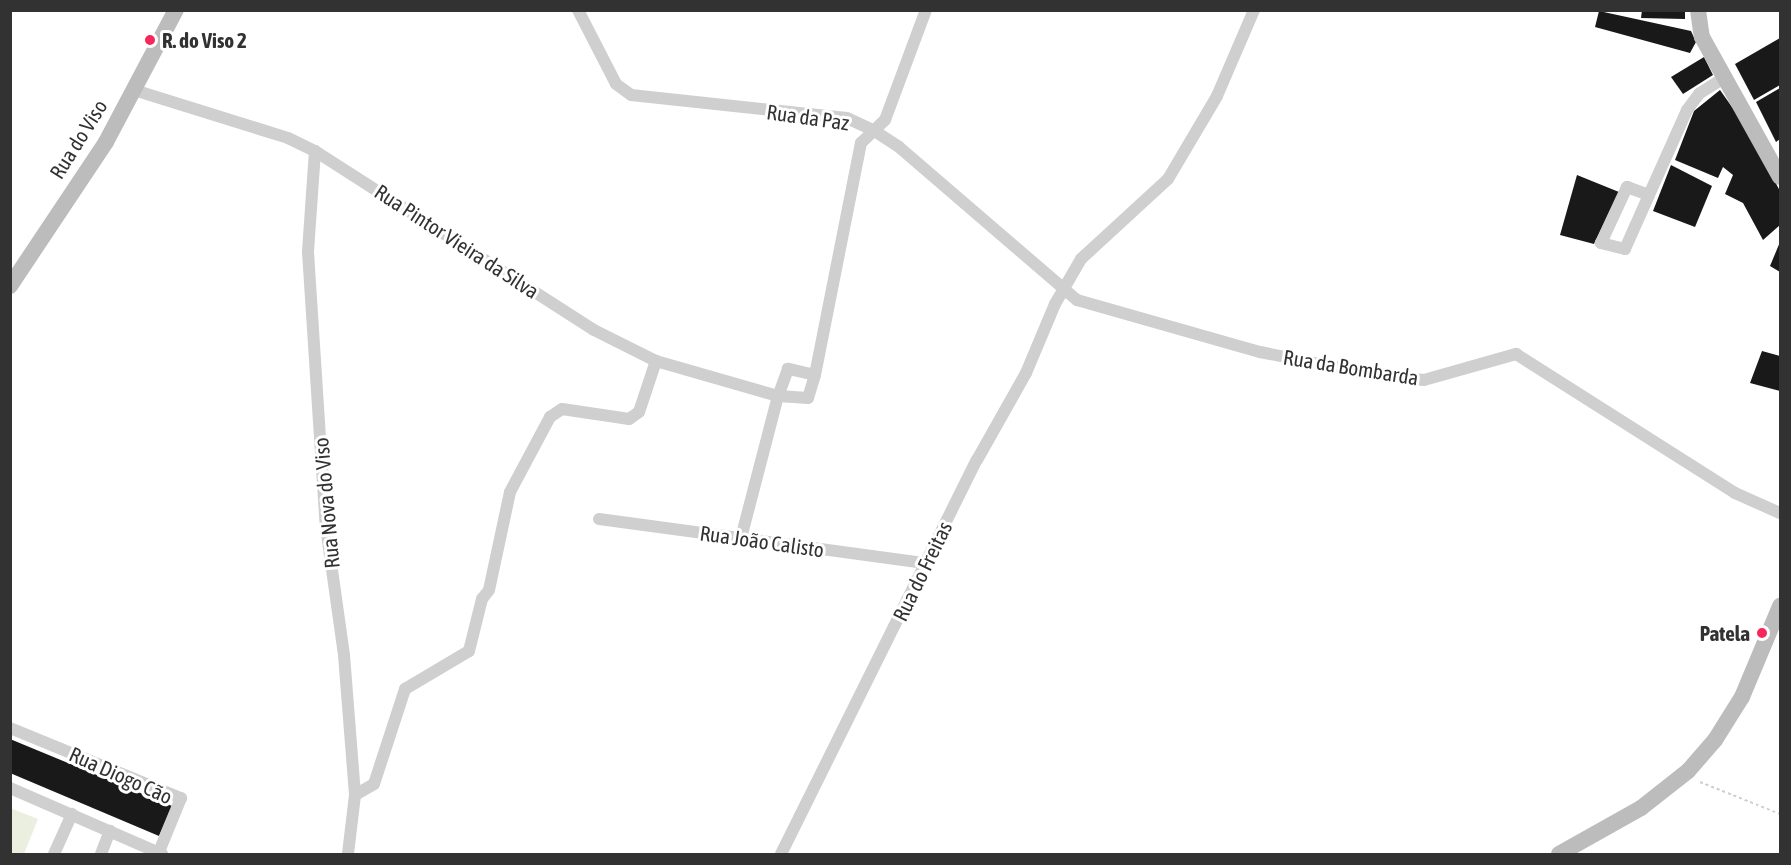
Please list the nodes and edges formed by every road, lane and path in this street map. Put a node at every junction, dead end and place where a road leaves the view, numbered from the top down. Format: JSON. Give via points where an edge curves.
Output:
{"nodes":[{"id":1,"x":176,"y":10,"type":"edge"},
{"id":2,"x":578,"y":10,"type":"edge"},
{"id":3,"x":926,"y":10,"type":"edge"},
{"id":4,"x":1698,"y":10,"type":"edge"},
{"id":5,"x":1253,"y":11,"type":"edge"},
{"id":6,"x":1724,"y":78,"type":"junction"},
{"id":7,"x":134,"y":90,"type":"junction"},
{"id":8,"x":873,"y":130,"type":"junction"},
{"id":9,"x":315,"y":151,"type":"junction"},
{"id":10,"x":1780,"y":177,"type":"edge"},
{"id":11,"x":1649,"y":195,"type":"junction"},
{"id":12,"x":10,"y":286,"type":"edge"},
{"id":13,"x":1065,"y":288,"type":"junction"},
{"id":14,"x":656,"y":361,"type":"junction"},
{"id":15,"x":815,"y":375,"type":"junction"},
{"id":16,"x":778,"y":396,"type":"junction"},
{"id":17,"x":1780,"y":513,"type":"edge"},
{"id":18,"x":599,"y":519,"type":"dead end"},
{"id":19,"x":741,"y":538,"type":"junction"},
{"id":20,"x":925,"y":563,"type":"junction"},
{"id":21,"x":1780,"y":606,"type":"edge"},
{"id":22,"x":10,"y":728,"type":"edge"},
{"id":23,"x":1682,"y":774,"type":"junction"},
{"id":24,"x":10,"y":788,"type":"edge"},
{"id":25,"x":355,"y":795,"type":"junction"},
{"id":26,"x":72,"y":814,"type":"junction"},
{"id":27,"x":1780,"y":814,"type":"edge"},
{"id":28,"x":110,"y":831,"type":"junction"},
{"id":29,"x":159,"y":854,"type":"edge"},
{"id":30,"x":54,"y":855,"type":"edge"},
{"id":31,"x":101,"y":855,"type":"edge"},
{"id":32,"x":348,"y":855,"type":"edge"},
{"id":33,"x":781,"y":855,"type":"edge"},
{"id":34,"x":1559,"y":855,"type":"edge"}],
"edges":[{"from":1,"to":7,"type":"street","name":"Rua do Viso"},
{"from":2,"to":8,"type":"street","name":"Rua da Paz","via":[[616,84],[631,95],[847,118]]},
{"from":3,"to":8,"type":"street","via":[[885,120]]},
{"from":4,"to":6,"type":"street","via":[[1702,38]]},
{"from":5,"to":13,"type":"street","name":"Rua do Freitas","via":[[1217,96],[1168,178],[1081,259]]},
{"from":6,"to":10,"type":"street"},
{"from":6,"to":11,"type":"street","via":[[1701,93],[1687,110]]},
{"from":7,"to":9,"type":"street","name":"Rua Pintor Vieira da Silva","via":[[288,138]]},
{"from":7,"to":12,"type":"street","name":"Rua do Viso","via":[[106,142]]},
{"from":8,"to":13,"type":"street","name":"Rua da Paz","via":[[899,147]]},
{"from":8,"to":15,"type":"street","via":[[861,143]]},
{"from":9,"to":14,"type":"street","name":"Rua Pintor Vieira da Silva","via":[[594,330]]},
{"from":9,"to":25,"type":"street","name":"Rua Nova do Viso","via":[[308,252],[326,527],[344,655]]},
{"from":11,"to":11,"type":"street","via":[[1627,187],[1601,243],[1625,249]]},
{"from":13,"to":17,"type":"street","name":"Rua da Bombarda","via":[[1077,300],[1260,352],[1370,374],[1424,380],[1516,354],[1735,494]]},
{"from":13,"to":20,"type":"street","name":"Rua do Freitas","via":[[1026,373]]},
{"from":14,"to":16,"type":"street","name":"Rua Pintor Vieira da Silva"},
{"from":14,"to":25,"type":"street","via":[[639,411],[629,419],[562,409],[550,417],[510,492],[489,590],[482,599],[469,651],[405,689],[374,784]]},
{"from":15,"to":16,"type":"street","name":"Rua Pintor Vieira da Silva","via":[[808,398]]},
{"from":15,"to":16,"type":"street","via":[[788,369]]},
{"from":16,"to":19,"type":"street"},
{"from":18,"to":19,"type":"street","name":"Rua João Calisto"},
{"from":19,"to":20,"type":"street","name":"Rua João Calisto"},
{"from":20,"to":33,"type":"street","name":"Rua do Freitas"},
{"from":21,"to":23,"type":"street","via":[[1742,697],[1715,740]]},
{"from":22,"to":29,"type":"street","name":"Rua Diogo Cão","via":[[181,798]]},
{"from":23,"to":27,"type":"path"},
{"from":23,"to":34,"type":"street","via":[[1641,808]]},
{"from":24,"to":26,"type":"street"},
{"from":25,"to":32,"type":"street","name":"Rua Nova do Viso"},
{"from":26,"to":28,"type":"street"},
{"from":26,"to":30,"type":"street"},
{"from":28,"to":29,"type":"street"},
{"from":28,"to":31,"type":"street"}]}
